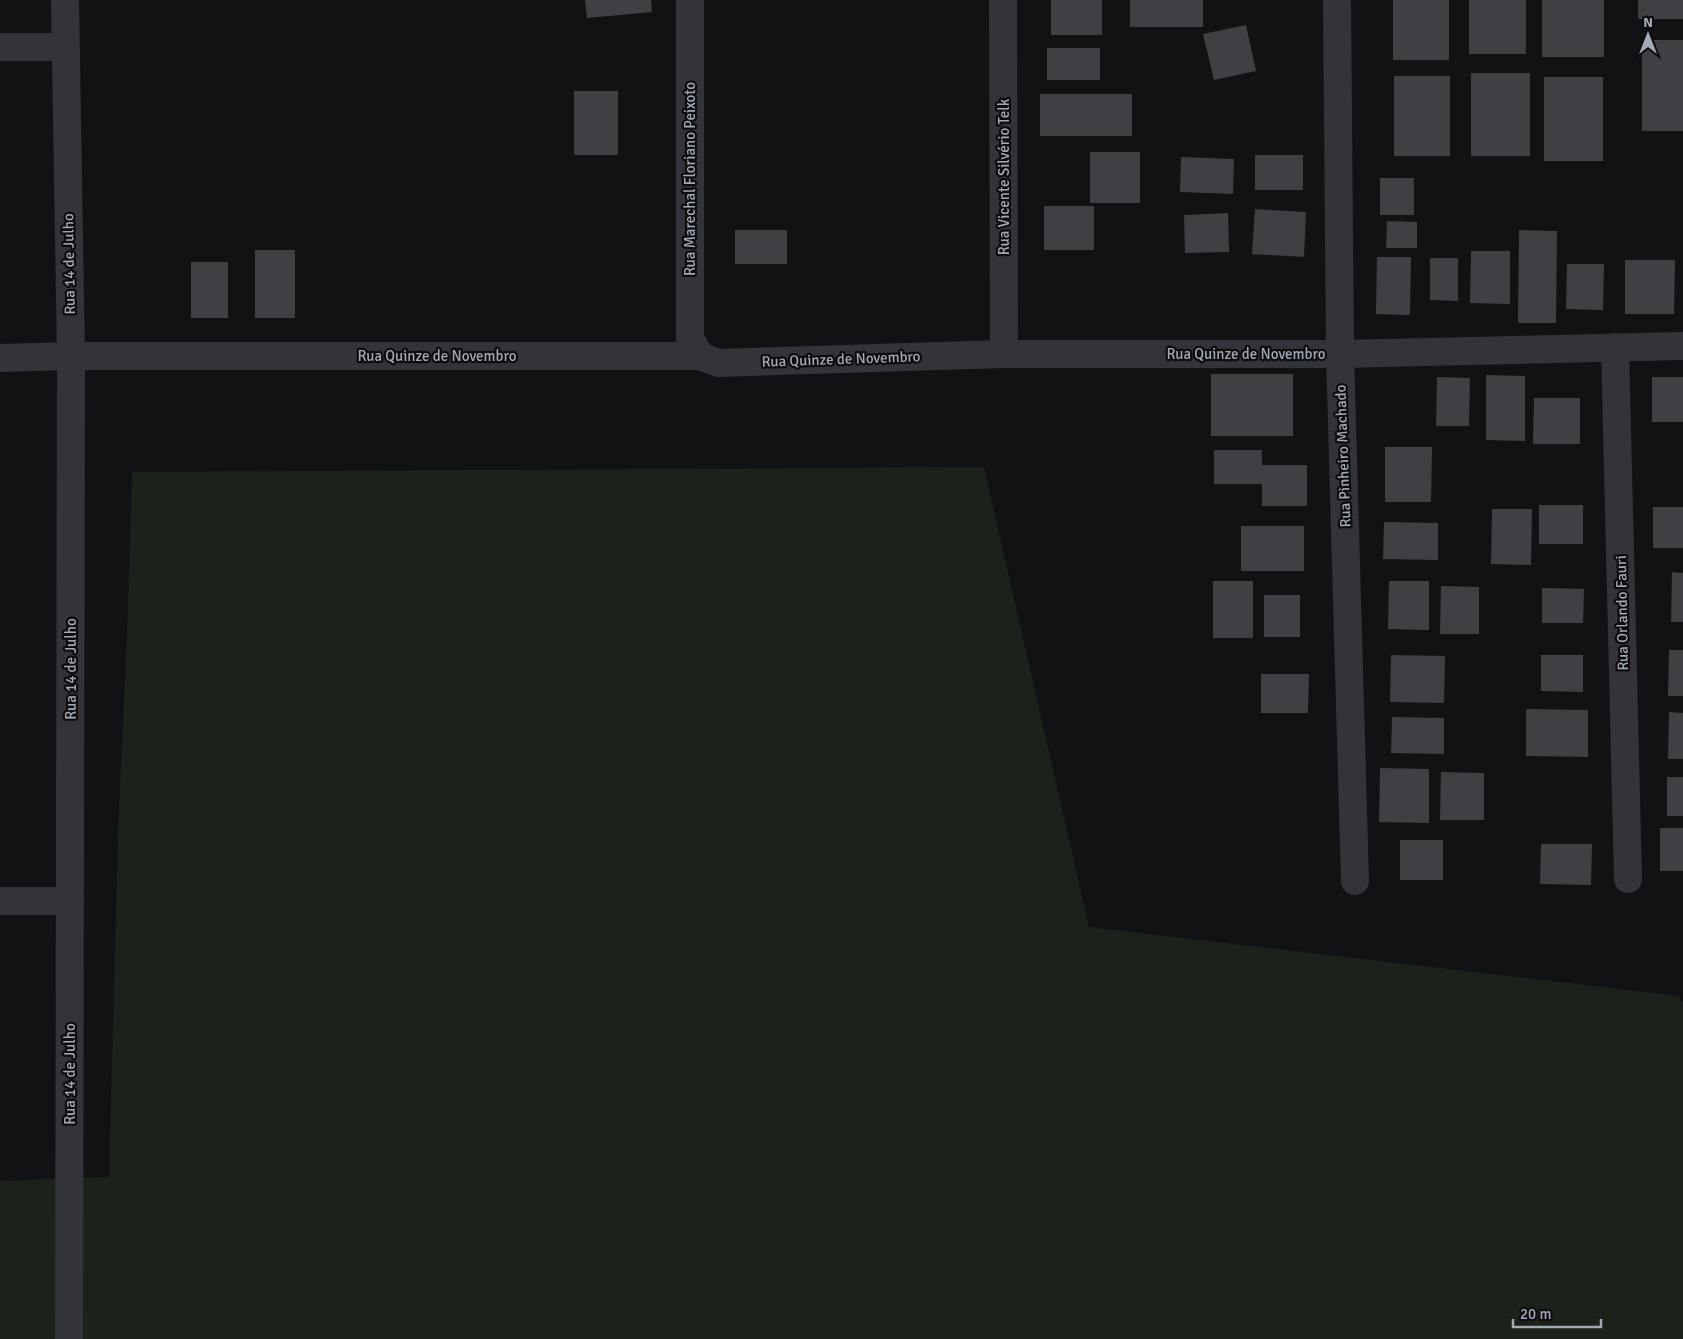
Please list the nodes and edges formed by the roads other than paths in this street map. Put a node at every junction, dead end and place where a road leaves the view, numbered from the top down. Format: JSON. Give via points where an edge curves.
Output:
{"nodes":[{"id":1,"x":65,"y":0,"type":"edge"},
{"id":2,"x":690,"y":0,"type":"edge"},
{"id":3,"x":1003,"y":0,"type":"edge"},
{"id":4,"x":1337,"y":0,"type":"edge"},
{"id":5,"x":65,"y":47,"type":"junction"},
{"id":6,"x":0,"y":48,"type":"edge"},
{"id":7,"x":1683,"y":346,"type":"edge"},
{"id":8,"x":1615,"y":347,"type":"junction"},
{"id":9,"x":1004,"y":354,"type":"junction"},
{"id":10,"x":1340,"y":354,"type":"junction"},
{"id":11,"x":71,"y":356,"type":"junction"},
{"id":12,"x":700,"y":356,"type":"junction"},
{"id":13,"x":0,"y":358,"type":"edge"},
{"id":14,"x":1628,"y":879,"type":"dead end"},
{"id":15,"x":1355,"y":881,"type":"dead end"},
{"id":16,"x":0,"y":901,"type":"edge"},
{"id":17,"x":70,"y":901,"type":"junction"},
{"id":18,"x":69,"y":1339,"type":"edge"}],
"edges":[{"from":1,"to":5,"type":"street","name":"Rua 14 de Julho"},
{"from":2,"to":12,"type":"street","name":"Rua Marechal Floriano Peixoto","via":[[690,338]]},
{"from":3,"to":9,"type":"street","name":"Rua Vicente Silvério Telk"},
{"from":4,"to":10,"type":"street","name":"Rua Pinheiro Machado"},
{"from":5,"to":6,"type":"street"},
{"from":5,"to":11,"type":"street","name":"Rua 14 de Julho"},
{"from":7,"to":8,"type":"street","name":"Rua Quinze de Novembro"},
{"from":8,"to":10,"type":"street","name":"Rua Quinze de Novembro"},
{"from":8,"to":14,"type":"street","name":"Rua Orlando Fauri"},
{"from":9,"to":10,"type":"street","name":"Rua Quinze de Novembro"},
{"from":9,"to":12,"type":"street","name":"Rua Quinze de Novembro","via":[[718,363]]},
{"from":10,"to":15,"type":"street","name":"Rua Pinheiro Machado"},
{"from":11,"to":12,"type":"street","name":"Rua Quinze de Novembro"},
{"from":11,"to":13,"type":"street","name":"Rua Quinze de Novembro"},
{"from":11,"to":17,"type":"street","name":"Rua 14 de Julho"},
{"from":16,"to":17,"type":"street"},
{"from":17,"to":18,"type":"street","name":"Rua 14 de Julho"}]}
